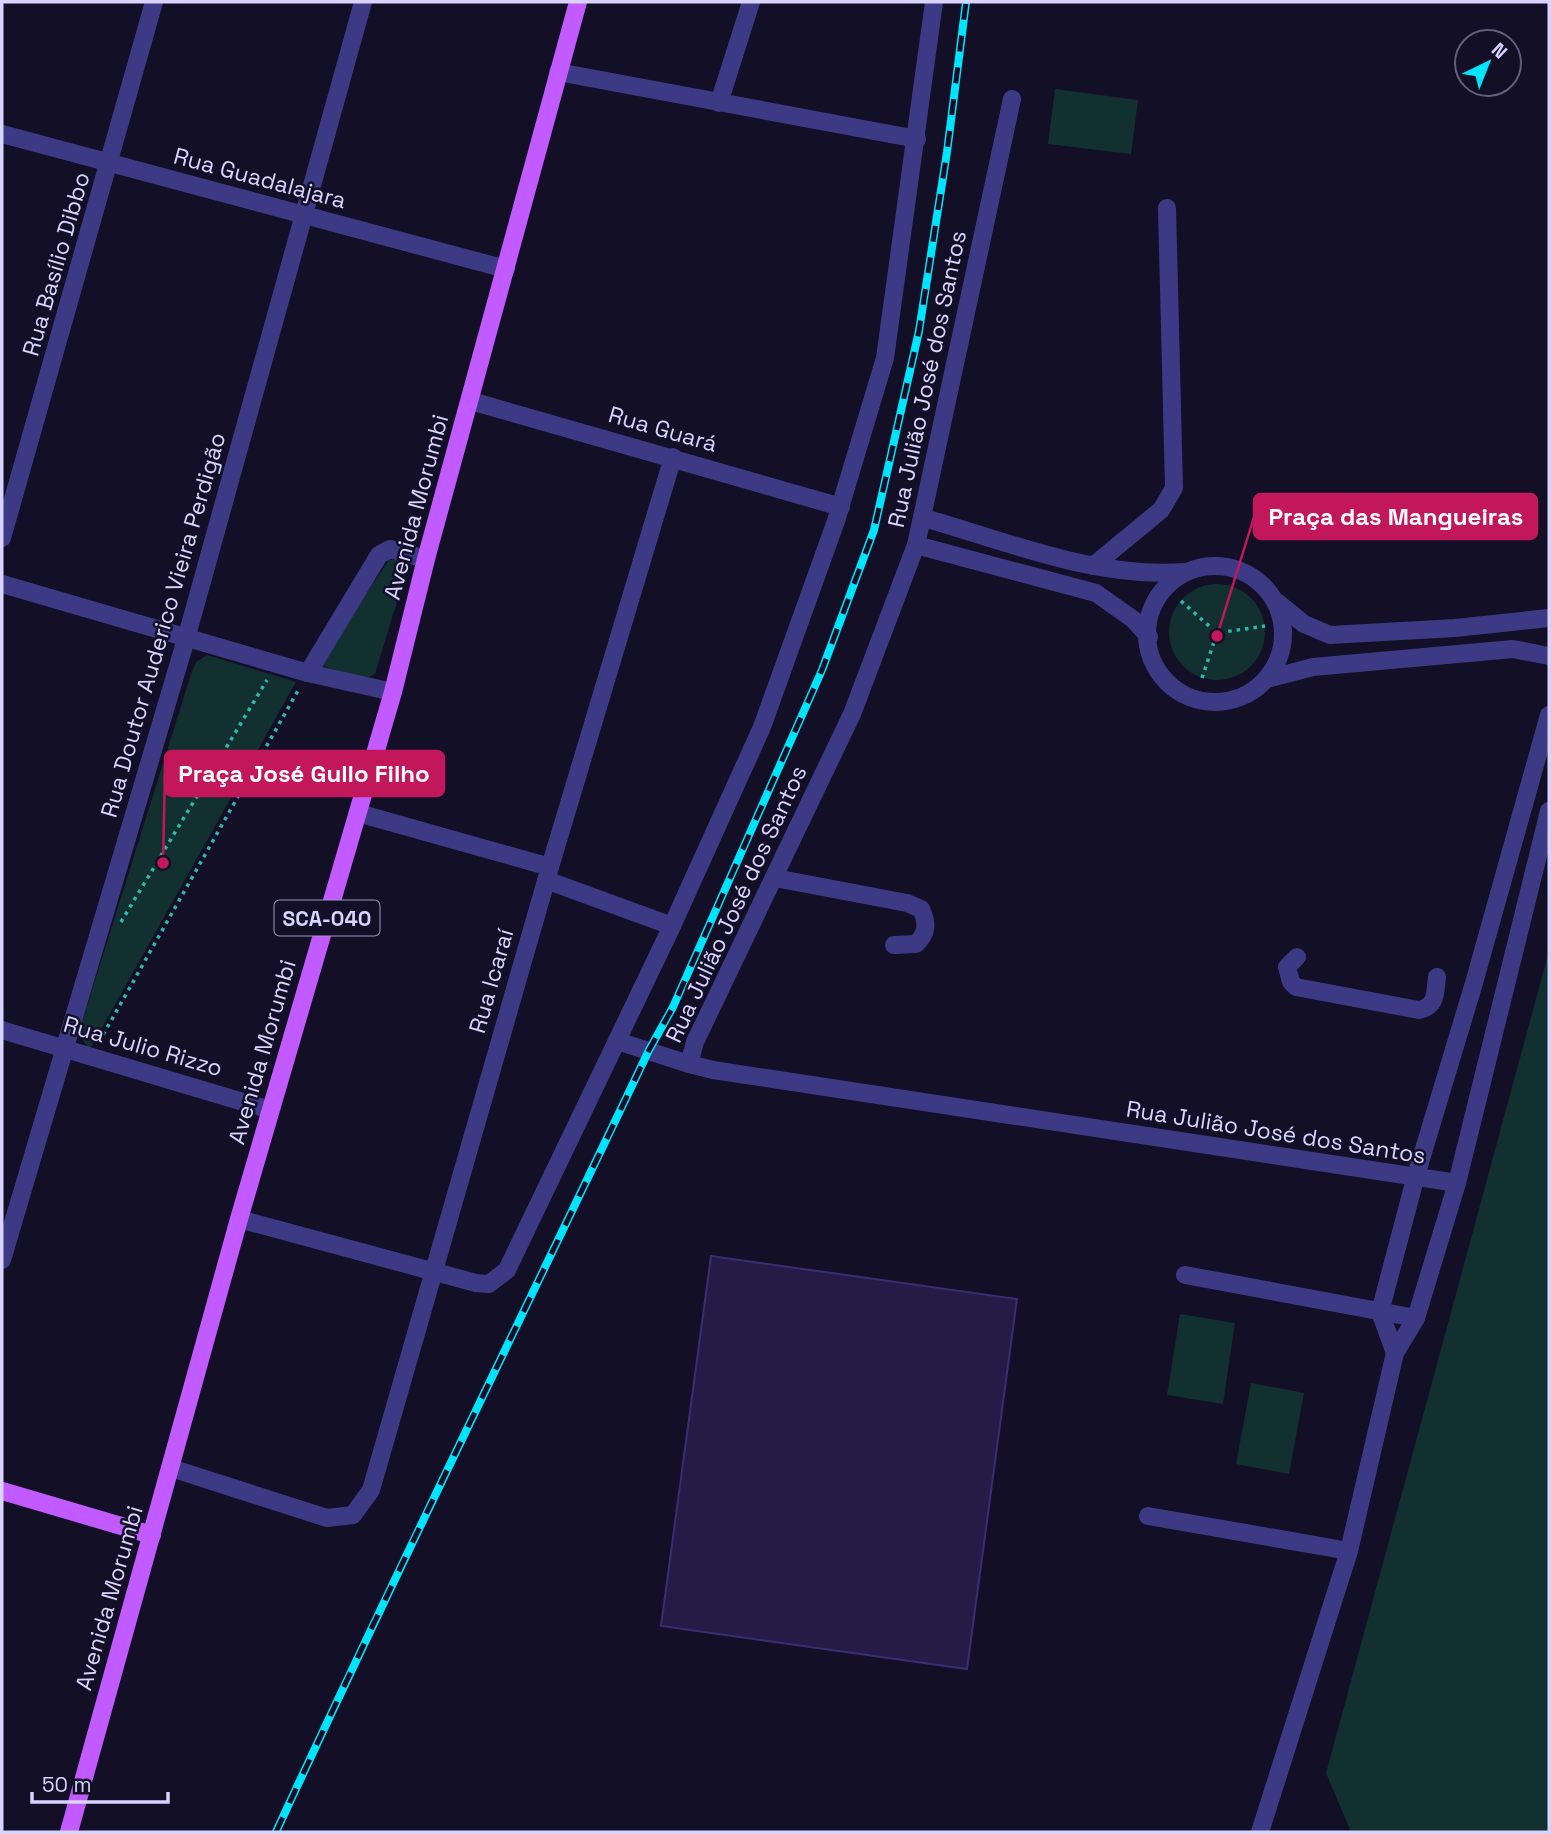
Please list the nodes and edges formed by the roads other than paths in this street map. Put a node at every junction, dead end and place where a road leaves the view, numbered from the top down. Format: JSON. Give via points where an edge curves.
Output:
{"nodes":[{"id":1,"x":154,"y":2,"type":"edge"},
{"id":2,"x":363,"y":2,"type":"edge"},
{"id":3,"x":578,"y":2,"type":"edge"},
{"id":4,"x":751,"y":2,"type":"edge"},
{"id":5,"x":934,"y":2,"type":"edge"},
{"id":6,"x":558,"y":72,"type":"junction"},
{"id":7,"x":1012,"y":99,"type":"dead end"},
{"id":8,"x":719,"y":103,"type":"junction"},
{"id":9,"x":2,"y":134,"type":"edge"},
{"id":10,"x":917,"y":139,"type":"junction"},
{"id":11,"x":110,"y":163,"type":"junction"},
{"id":12,"x":1167,"y":208,"type":"dead end"},
{"id":13,"x":306,"y":215,"type":"junction"},
{"id":14,"x":506,"y":269,"type":"junction"},
{"id":15,"x":471,"y":401,"type":"junction"},
{"id":16,"x":673,"y":457,"type":"junction"},
{"id":17,"x":841,"y":507,"type":"junction"},
{"id":18,"x":924,"y":518,"type":"junction"},
{"id":19,"x":2,"y":538,"type":"edge"},
{"id":20,"x":916,"y":545,"type":"junction"},
{"id":21,"x":426,"y":559,"type":"junction"},
{"id":22,"x":1093,"y":566,"type":"junction"},
{"id":23,"x":1188,"y":572,"type":"junction"},
{"id":24,"x":2,"y":584,"type":"edge"},
{"id":25,"x":1271,"y":595,"type":"junction"},
{"id":26,"x":1549,"y":618,"type":"edge"},
{"id":27,"x":1149,"y":637,"type":"junction"},
{"id":28,"x":186,"y":639,"type":"junction"},
{"id":29,"x":1549,"y":656,"type":"edge"},
{"id":30,"x":308,"y":673,"type":"junction"},
{"id":31,"x":1266,"y":679,"type":"junction"},
{"id":32,"x":393,"y":692,"type":"junction"},
{"id":33,"x":1549,"y":715,"type":"edge"},
{"id":34,"x":1549,"y":811,"type":"edge"},
{"id":35,"x":358,"y":813,"type":"junction"},
{"id":36,"x":548,"y":874,"type":"junction"},
{"id":37,"x":775,"y":878,"type":"junction"},
{"id":38,"x":672,"y":926,"type":"junction"},
{"id":39,"x":894,"y":945,"type":"dead end"},
{"id":40,"x":1297,"y":957,"type":"dead end"},
{"id":41,"x":1437,"y":977,"type":"dead end"},
{"id":42,"x":2,"y":1030,"type":"edge"},
{"id":43,"x":617,"y":1041,"type":"junction"},
{"id":44,"x":63,"y":1049,"type":"junction"},
{"id":45,"x":689,"y":1064,"type":"junction"},
{"id":46,"x":270,"y":1110,"type":"junction"},
{"id":47,"x":1415,"y":1179,"type":"junction"},
{"id":48,"x":1457,"y":1183,"type":"junction"},
{"id":49,"x":239,"y":1219,"type":"junction"},
{"id":50,"x":2,"y":1260,"type":"edge"},
{"id":51,"x":432,"y":1271,"type":"junction"},
{"id":52,"x":1185,"y":1275,"type":"dead end"},
{"id":53,"x":1380,"y":1312,"type":"junction"},
{"id":54,"x":1416,"y":1318,"type":"junction"},
{"id":55,"x":1395,"y":1353,"type":"junction"},
{"id":56,"x":171,"y":1468,"type":"junction"},
{"id":57,"x":2,"y":1491,"type":"edge"},
{"id":58,"x":1148,"y":1516,"type":"dead end"},
{"id":59,"x":152,"y":1535,"type":"junction"},
{"id":60,"x":1349,"y":1551,"type":"junction"},
{"id":61,"x":69,"y":1832,"type":"edge"},
{"id":62,"x":1260,"y":1832,"type":"edge"}],
"edges":[{"from":1,"to":11,"type":"street","name":"Rua Basílio Dibbo"},
{"from":2,"to":13,"type":"street","name":"Rua Doutor Auderico Vieira Perdigão"},
{"from":3,"to":6,"type":"main road","name":"Avenida Morumbi","number":"SCA-040"},
{"from":4,"to":8,"type":"street"},
{"from":5,"to":10,"type":"street"},
{"from":6,"to":8,"type":"street"},
{"from":6,"to":14,"type":"main road","name":"Avenida Morumbi","number":"SCA-040"},
{"from":7,"to":18,"type":"street","name":"Rua Julião José dos Santos"},
{"from":8,"to":10,"type":"street"},
{"from":9,"to":11,"type":"street","name":"Rua Guadalajara"},
{"from":10,"to":17,"type":"street","via":[[885,358]]},
{"from":11,"to":13,"type":"street","name":"Rua Guadalajara"},
{"from":11,"to":19,"type":"street","name":"Rua Basílio Dibbo"},
{"from":12,"to":22,"type":"street","via":[[1174,488],[1161,510]]},
{"from":13,"to":14,"type":"street","name":"Rua Guadalajara"},
{"from":13,"to":28,"type":"street","name":"Rua Doutor Auderico Vieira Perdigão"},
{"from":14,"to":15,"type":"main road","name":"Avenida Morumbi","number":"SCA-040"},
{"from":15,"to":16,"type":"street","name":"Rua Guará"},
{"from":15,"to":21,"type":"main road","name":"Avenida Morumbi","number":"SCA-040"},
{"from":16,"to":17,"type":"street","name":"Rua Guará"},
{"from":16,"to":36,"type":"street","name":"Rua Icaraí"},
{"from":17,"to":38,"type":"street","via":[[762,727]]},
{"from":18,"to":20,"type":"street","name":"Rua Julião José dos Santos"},
{"from":18,"to":22,"type":"street"},
{"from":20,"to":27,"type":"street","via":[[1096,593]]},
{"from":20,"to":37,"type":"street","name":"Rua Julião José dos Santos","via":[[852,714]]},
{"from":21,"to":30,"type":"street","via":[[390,549],[379,555]]},
{"from":21,"to":32,"type":"main road","name":"Avenida Morumbi","number":"SCA-040"},
{"from":22,"to":23,"type":"street","via":[[1125,573]]},
{"from":23,"to":25,"type":"street","via":[[1213,565],[1236,568],[1256,579]]},
{"from":23,"to":27,"type":"street","via":[[1172,580],[1157,597],[1148,618]]},
{"from":24,"to":28,"type":"street"},
{"from":25,"to":26,"type":"street","via":[[1291,616],[1330,635]]},
{"from":25,"to":31,"type":"street","via":[[1281,615],[1283,638],[1278,660]]},
{"from":27,"to":31,"type":"street","via":[[1153,662],[1166,681],[1184,694],[1228,701],[1249,693]]},
{"from":28,"to":30,"type":"street"},
{"from":28,"to":44,"type":"street","name":"Rua Doutor Auderico Vieira Perdigão"},
{"from":29,"to":31,"type":"street","via":[[1513,649],[1313,667]]},
{"from":30,"to":32,"type":"street"},
{"from":32,"to":35,"type":"main road","name":"Avenida Morumbi","number":"SCA-040"},
{"from":33,"to":47,"type":"street"},
{"from":34,"to":48,"type":"street"},
{"from":35,"to":36,"type":"street"},
{"from":35,"to":46,"type":"main road","name":"Avenida Morumbi","number":"SCA-040"},
{"from":36,"to":38,"type":"street"},
{"from":36,"to":51,"type":"street","name":"Rua Icaraí"},
{"from":37,"to":39,"type":"street","via":[[921,909],[927,922],[923,936],[916,944]]},
{"from":37,"to":45,"type":"street","name":"Rua Julião José dos Santos","via":[[695,1042]]},
{"from":38,"to":43,"type":"street"},
{"from":40,"to":41,"type":"street","via":[[1287,967],[1296,987],[1419,1010],[1434,1002]]},
{"from":42,"to":44,"type":"street","name":"Rua Julio Rizzo"},
{"from":43,"to":45,"type":"street"},
{"from":43,"to":51,"type":"street","via":[[507,1270],[489,1284]]},
{"from":44,"to":46,"type":"street","name":"Rua Julio Rizzo"},
{"from":44,"to":50,"type":"street","name":"Rua Doutor Auderico Vieira Perdigão"},
{"from":45,"to":47,"type":"street","name":"Rua Julião José dos Santos"},
{"from":46,"to":49,"type":"main road","name":"Avenida Morumbi","number":"SCA-040"},
{"from":47,"to":48,"type":"street","name":"Rua Julião José dos Santos"},
{"from":47,"to":53,"type":"street"},
{"from":48,"to":54,"type":"street"},
{"from":49,"to":51,"type":"street"},
{"from":49,"to":56,"type":"main road","name":"Avenida Morumbi","number":"SCA-040"},
{"from":51,"to":56,"type":"street","name":"Rua Icaraí","via":[[371,1490],[353,1515],[327,1518]]},
{"from":52,"to":53,"type":"street"},
{"from":53,"to":54,"type":"street"},
{"from":53,"to":55,"type":"street"},
{"from":54,"to":55,"type":"street"},
{"from":55,"to":60,"type":"street"},
{"from":56,"to":59,"type":"main road","name":"Avenida Morumbi","number":"SCA-040"},
{"from":57,"to":59,"type":"main road"},
{"from":58,"to":60,"type":"street"},
{"from":59,"to":61,"type":"main road","name":"Avenida Morumbi","number":"SCA-040"},
{"from":60,"to":62,"type":"street"}]}
